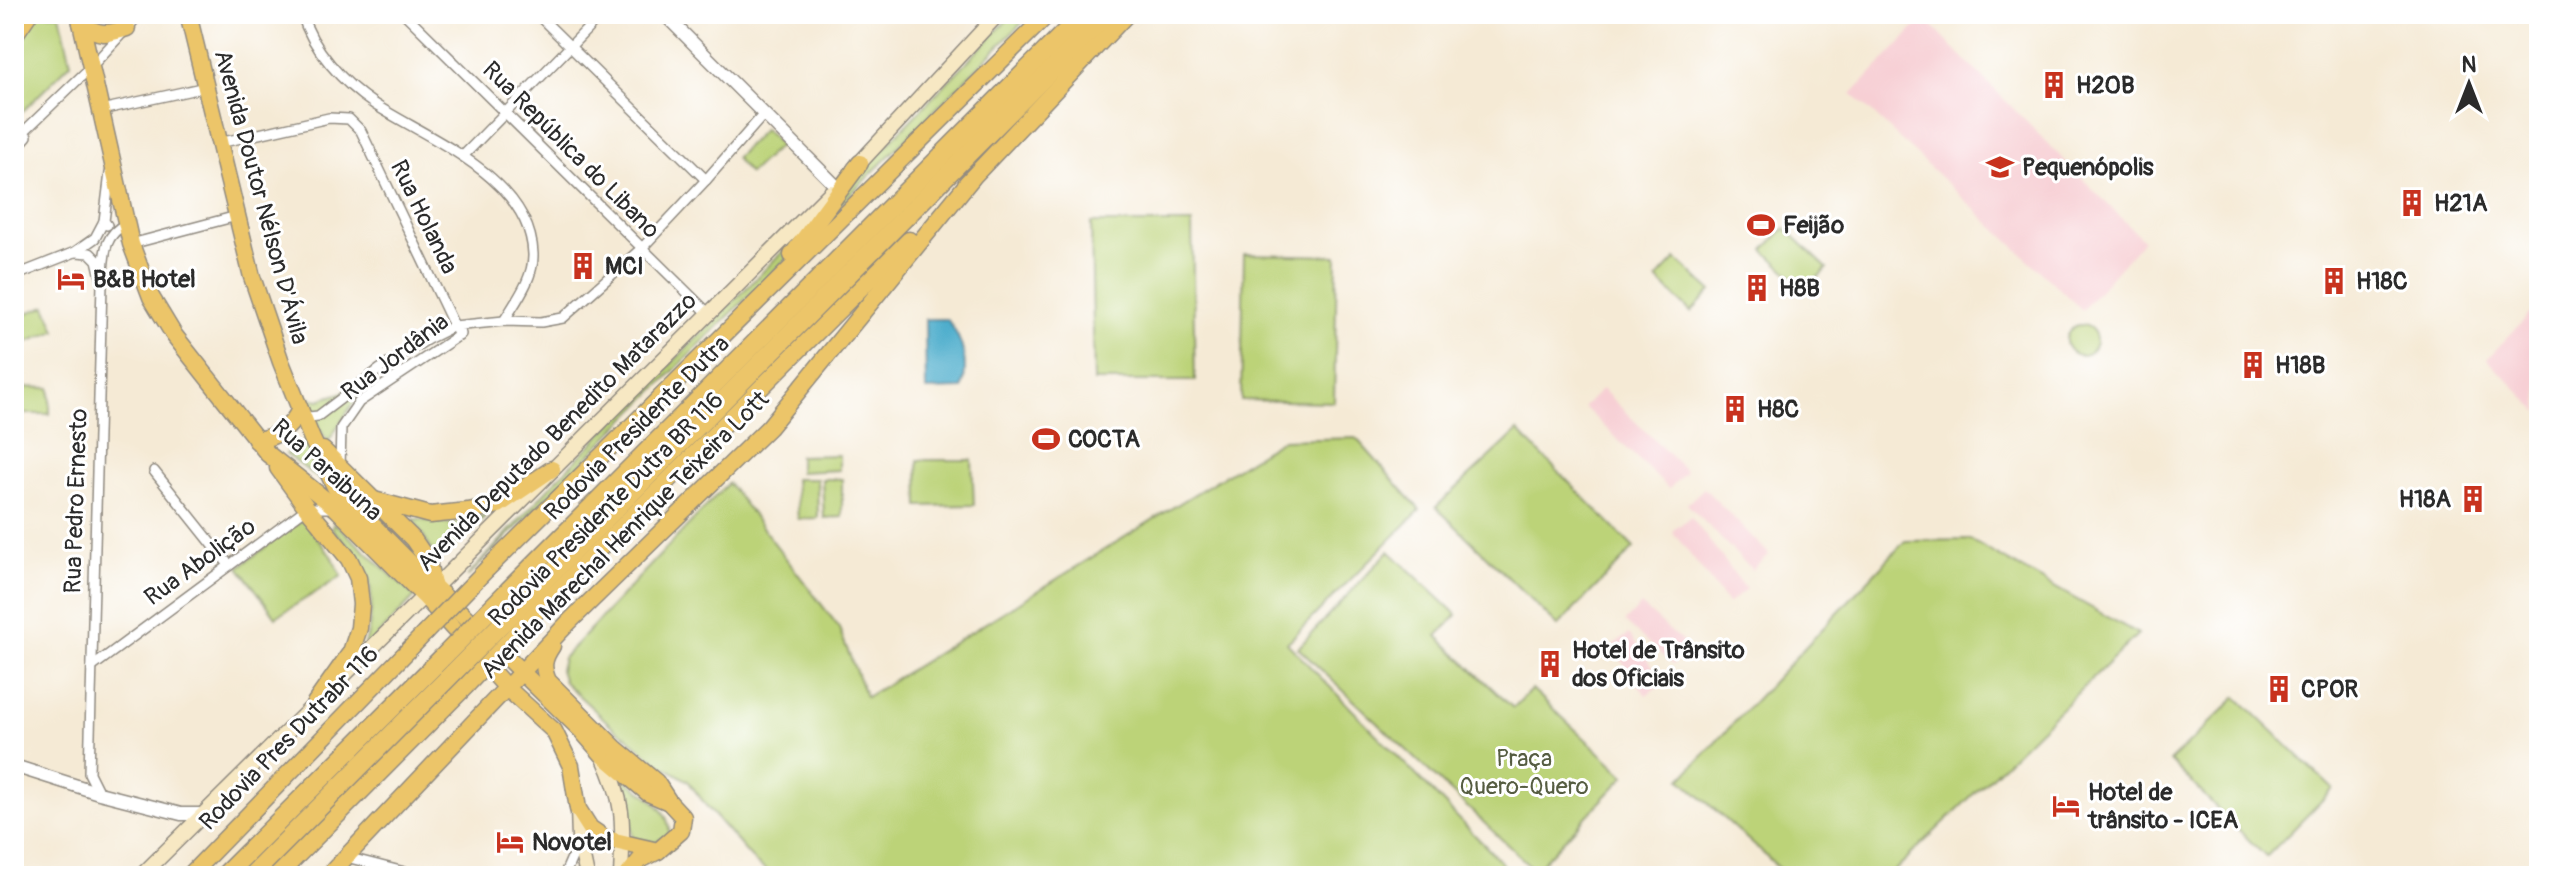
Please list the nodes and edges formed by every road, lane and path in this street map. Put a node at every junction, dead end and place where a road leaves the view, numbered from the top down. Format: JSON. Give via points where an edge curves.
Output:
{"nodes":[{"id":1,"x":29,"y":14,"type":"edge"},
{"id":2,"x":140,"y":14,"type":"edge"},
{"id":3,"x":188,"y":14,"type":"edge"},
{"id":4,"x":302,"y":14,"type":"edge"},
{"id":5,"x":405,"y":14,"type":"edge"},
{"id":6,"x":537,"y":14,"type":"edge"},
{"id":7,"x":602,"y":14,"type":"edge"},
{"id":8,"x":664,"y":14,"type":"edge"},
{"id":9,"x":998,"y":14,"type":"edge"},
{"id":10,"x":1048,"y":14,"type":"edge"},
{"id":11,"x":1083,"y":14,"type":"edge"},
{"id":12,"x":1107,"y":14,"type":"edge"},
{"id":13,"x":1127,"y":14,"type":"edge"},
{"id":14,"x":80,"y":18,"type":"edge"},
{"id":15,"x":127,"y":28,"type":"junction"},
{"id":16,"x":14,"y":36,"type":"edge"},
{"id":17,"x":569,"y":46,"type":"junction"},
{"id":18,"x":91,"y":67,"type":"junction"},
{"id":19,"x":206,"y":87,"type":"junction"},
{"id":20,"x":54,"y":103,"type":"junction"},
{"id":21,"x":101,"y":110,"type":"junction"},
{"id":22,"x":503,"y":113,"type":"junction"},
{"id":23,"x":764,"y":114,"type":"junction"},
{"id":24,"x":14,"y":141,"type":"edge"},
{"id":25,"x":219,"y":143,"type":"junction"},
{"id":26,"x":14,"y":151,"type":"edge"},
{"id":27,"x":464,"y":155,"type":"junction"},
{"id":28,"x":112,"y":158,"type":"junction"},
{"id":29,"x":860,"y":163,"type":"junction"},
{"id":30,"x":972,"y":178,"type":"junction"},
{"id":31,"x":706,"y":180,"type":"junction"},
{"id":32,"x":837,"y":187,"type":"junction"},
{"id":33,"x":237,"y":216,"type":"junction"},
{"id":34,"x":104,"y":221,"type":"junction"},
{"id":35,"x":119,"y":228,"type":"junction"},
{"id":36,"x":131,"y":244,"type":"junction"},
{"id":37,"x":642,"y":248,"type":"junction"},
{"id":38,"x":75,"y":252,"type":"junction"},
{"id":39,"x":14,"y":276,"type":"edge"},
{"id":40,"x":102,"y":284,"type":"junction"},
{"id":41,"x":765,"y":293,"type":"junction"},
{"id":42,"x":710,"y":315,"type":"junction"},
{"id":43,"x":504,"y":321,"type":"junction"},
{"id":44,"x":457,"y":331,"type":"junction"},
{"id":45,"x":300,"y":409,"type":"junction"},
{"id":46,"x":312,"y":439,"type":"junction"},
{"id":47,"x":256,"y":440,"type":"junction"},
{"id":48,"x":268,"y":454,"type":"junction"},
{"id":49,"x":340,"y":467,"type":"junction"},
{"id":50,"x":552,"y":469,"type":"junction"},
{"id":51,"x":154,"y":471,"type":"dead end"},
{"id":52,"x":370,"y":499,"type":"junction"},
{"id":53,"x":307,"y":508,"type":"junction"},
{"id":54,"x":337,"y":509,"type":"junction"},
{"id":55,"x":229,"y":565,"type":"junction"},
{"id":56,"x":430,"y":589,"type":"junction"},
{"id":57,"x":522,"y":602,"type":"junction"},
{"id":58,"x":569,"y":622,"type":"junction"},
{"id":59,"x":92,"y":667,"type":"junction"},
{"id":60,"x":454,"y":672,"type":"junction"},
{"id":61,"x":522,"y":673,"type":"junction"},
{"id":62,"x":507,"y":688,"type":"junction"},
{"id":63,"x":315,"y":703,"type":"junction"},
{"id":64,"x":602,"y":754,"type":"junction"},
{"id":65,"x":14,"y":766,"type":"edge"},
{"id":66,"x":89,"y":773,"type":"junction"},
{"id":67,"x":69,"y":784,"type":"junction"},
{"id":68,"x":99,"y":793,"type":"junction"},
{"id":69,"x":669,"y":802,"type":"junction"},
{"id":70,"x":578,"y":809,"type":"junction"},
{"id":71,"x":181,"y":814,"type":"junction"},
{"id":72,"x":203,"y":814,"type":"junction"},
{"id":73,"x":188,"y":828,"type":"junction"},
{"id":74,"x":579,"y":839,"type":"junction"},
{"id":75,"x":622,"y":842,"type":"junction"},
{"id":76,"x":658,"y":851,"type":"junction"},
{"id":77,"x":346,"y":857,"type":"junction"},
{"id":78,"x":141,"y":876,"type":"edge"},
{"id":79,"x":189,"y":876,"type":"edge"},
{"id":80,"x":224,"y":876,"type":"edge"},
{"id":81,"x":251,"y":876,"type":"edge"},
{"id":82,"x":277,"y":876,"type":"edge"},
{"id":83,"x":328,"y":876,"type":"edge"},
{"id":84,"x":418,"y":876,"type":"edge"},
{"id":85,"x":564,"y":876,"type":"edge"},
{"id":86,"x":587,"y":876,"type":"edge"},
{"id":87,"x":624,"y":876,"type":"edge"}],
"edges":[{"from":1,"to":16,"type":"main road"},
{"from":2,"to":15,"type":"street"},
{"from":3,"to":19,"type":"main road","name":"Avenida Doutor Nélson D'Ávila"},
{"from":4,"to":27,"type":"street","via":[[330,64],[371,102]]},
{"from":5,"to":22,"type":"street","name":"Rua República do Libano"},
{"from":6,"to":17,"type":"street"},
{"from":7,"to":17,"type":"street"},
{"from":8,"to":23,"type":"street"},
{"from":9,"to":29,"type":"main road","name":"Avenida Deputado Benedito Matarazzo"},
{"from":10,"to":41,"type":"main road"},
{"from":11,"to":57,"type":"highway","name":"Rodovia Presidente Dutra"},
{"from":12,"to":57,"type":"highway","name":"Rodovia Presidente Dutra"},
{"from":13,"to":30,"type":"main road"},
{"from":14,"to":15,"type":"main road","via":[[107,35]]},
{"from":14,"to":18,"type":"main road","name":"Rua Paraibuna"},
{"from":15,"to":18,"type":"street"},
{"from":17,"to":22,"type":"street"},
{"from":17,"to":31,"type":"street"},
{"from":18,"to":20,"type":"street"},
{"from":18,"to":21,"type":"main road","name":"Rua Paraibuna"},
{"from":19,"to":21,"type":"street"},
{"from":19,"to":25,"type":"main road","name":"Avenida Doutor Nélson D'Ávila"},
{"from":20,"to":24,"type":"street"},
{"from":20,"to":26,"type":"street"},
{"from":21,"to":28,"type":"main road","name":"Rua Paraibuna"},
{"from":22,"to":27,"type":"street"},
{"from":22,"to":37,"type":"street","name":"Rua República do Libano"},
{"from":23,"to":31,"type":"street","name":"Rua Jordânia"},
{"from":23,"to":32,"type":"street"},
{"from":25,"to":33,"type":"main road","name":"Avenida Doutor Nélson D'Ávila"},
{"from":25,"to":44,"type":"street","name":"Rua Holanda","via":[[329,118],[349,119],[361,131]]},
{"from":27,"to":43,"type":"street","via":[[502,189],[527,224],[534,255],[528,280]]},
{"from":28,"to":34,"type":"street"},
{"from":28,"to":35,"type":"main road","name":"Rua Paraibuna"},
{"from":29,"to":32,"type":"main road","name":"Avenida Deputado Benedito Matarazzo"},
{"from":29,"to":41,"type":"main road"},
{"from":30,"to":57,"type":"main road","name":"Rodovia Presidente Dutra BR 116"},
{"from":30,"to":58,"type":"main road","name":"Avenida Marechal Henrique Teixeira Lott","via":[[769,427]]},
{"from":31,"to":37,"type":"street","name":"Rua Jordânia"},
{"from":32,"to":42,"type":"main road","name":"Avenida Deputado Benedito Matarazzo"},
{"from":33,"to":36,"type":"street"},
{"from":33,"to":45,"type":"main road","name":"Avenida Doutor Nélson D'Ávila","via":[[252,277]]},
{"from":34,"to":35,"type":"street"},
{"from":34,"to":38,"type":"street","via":[[95,238]]},
{"from":35,"to":36,"type":"main road","name":"Rua Paraibuna"},
{"from":35,"to":40,"type":"street","name":"Rua Pedro Ernesto","via":[[108,239]]},
{"from":36,"to":47,"type":"main road","name":"Rua Paraibuna","via":[[151,297],[174,335]]},
{"from":37,"to":42,"type":"street","name":"Rua República do Libano"},
{"from":37,"to":43,"type":"street","name":"Rua Jordânia","via":[[563,318]]},
{"from":38,"to":39,"type":"street"},
{"from":38,"to":40,"type":"street","via":[[90,253],[97,260]]},
{"from":40,"to":59,"type":"street","name":"Rua Pedro Ernesto"},
{"from":41,"to":79,"type":"main road","name":"Rodovia Pres Dutrabr 116","bridge":true},
{"from":42,"to":50,"type":"main road","name":"Avenida Deputado Benedito Matarazzo"},
{"from":43,"to":44,"type":"street","name":"Rua Jordânia"},
{"from":44,"to":45,"type":"street","name":"Rua Jordânia","via":[[428,339],[318,416],[309,417]]},
{"from":44,"to":49,"type":"street","name":"Rua Jordânia","via":[[359,402],[341,428]]},
{"from":45,"to":46,"type":"main road","name":"Avenida Doutor Nélson D'Ávila"},
{"from":45,"to":47,"type":"main road","via":[[286,430]]},
{"from":46,"to":49,"type":"main road"},
{"from":46,"to":56,"type":"main road","name":"Avenida Doutor Nélson D'Ávila","via":[[335,487]]},
{"from":47,"to":48,"type":"main road","name":"Rua Paraibuna"},
{"from":48,"to":53,"type":"main road"},
{"from":48,"to":54,"type":"main road","name":"Rua Paraibuna"},
{"from":49,"to":52,"type":"main road"},
{"from":50,"to":52,"type":"main road","via":[[499,505],[468,511],[430,515]]},
{"from":50,"to":56,"type":"main road","name":"Avenida Deputado Benedito Matarazzo"},
{"from":51,"to":55,"type":"street"},
{"from":52,"to":56,"type":"main road","via":[[413,539],[428,561]]},
{"from":53,"to":54,"type":"street"},
{"from":53,"to":55,"type":"street","name":"Rua Abolição"},
{"from":53,"to":63,"type":"main road","via":[[349,559],[361,604],[351,652]]},
{"from":54,"to":56,"type":"main road","name":"Rua Paraibuna"},
{"from":55,"to":59,"type":"street","name":"Rua Abolição"},
{"from":56,"to":61,"type":"main road","name":"Avenida Doutor Nélson D'Ávila"},
{"from":56,"to":62,"type":"main road","name":"Rua Paraibuna"},
{"from":56,"to":63,"type":"main road","name":"Avenida Deputado Benedito Matarazzo"},
{"from":57,"to":60,"type":"highway","name":"Rodovia Presidente Dutra","bridge":true},
{"from":58,"to":61,"type":"main road","name":"Avenida Marechal Henrique Teixeira Lott"},
{"from":58,"to":69,"type":"main road","via":[[543,660],[548,681],[656,782]]},
{"from":59,"to":66,"type":"street","name":"Rua Pedro Ernesto"},
{"from":60,"to":80,"type":"highway","name":"Rodovia Presidente Dutra"},
{"from":60,"to":81,"type":"highway","name":"Rodovia Presidente Dutra"},
{"from":60,"to":82,"type":"main road"},
{"from":61,"to":62,"type":"main road","name":"Avenida Marechal Henrique Teixeira Lott"},
{"from":61,"to":64,"type":"main road","name":"Avenida Doutor Nélson D'Ávila"},
{"from":62,"to":70,"type":"main road","name":"Rua Paraibuna","via":[[554,731],[571,766]]},
{"from":62,"to":77,"type":"main road","name":"Avenida Marechal Henrique Teixeira Lott"},
{"from":63,"to":72,"type":"main road","name":"Avenida Deputado Benedito Matarazzo"},
{"from":64,"to":69,"type":"main road","via":[[648,793]]},
{"from":64,"to":75,"type":"main road","name":"Avenida Doutor Nélson D'Ávila","via":[[623,813]]},
{"from":65,"to":67,"type":"street"},
{"from":66,"to":67,"type":"street"},
{"from":66,"to":68,"type":"street","name":"Rua Pedro Ernesto"},
{"from":67,"to":68,"type":"street"},
{"from":68,"to":71,"type":"street"},
{"from":69,"to":76,"type":"main road","via":[[684,825]]},
{"from":70,"to":74,"type":"main road","name":"Rua Paraibuna"},
{"from":70,"to":75,"type":"main road","via":[[597,835]]},
{"from":71,"to":72,"type":"street"},
{"from":71,"to":73,"type":"street"},
{"from":72,"to":73,"type":"main road","name":"Avenida Deputado Benedito Matarazzo"},
{"from":73,"to":78,"type":"main road","name":"Avenida Deputado Benedito Matarazzo"},
{"from":74,"to":85,"type":"street"},
{"from":74,"to":86,"type":"main road","name":"Rua Paraibuna"},
{"from":75,"to":76,"type":"main road"},
{"from":75,"to":87,"type":"main road"},
{"from":76,"to":87,"type":"main road"},
{"from":77,"to":83,"type":"main road","name":"Avenida Marechal Henrique Teixeira Lott"},
{"from":77,"to":84,"type":"street"}]}
